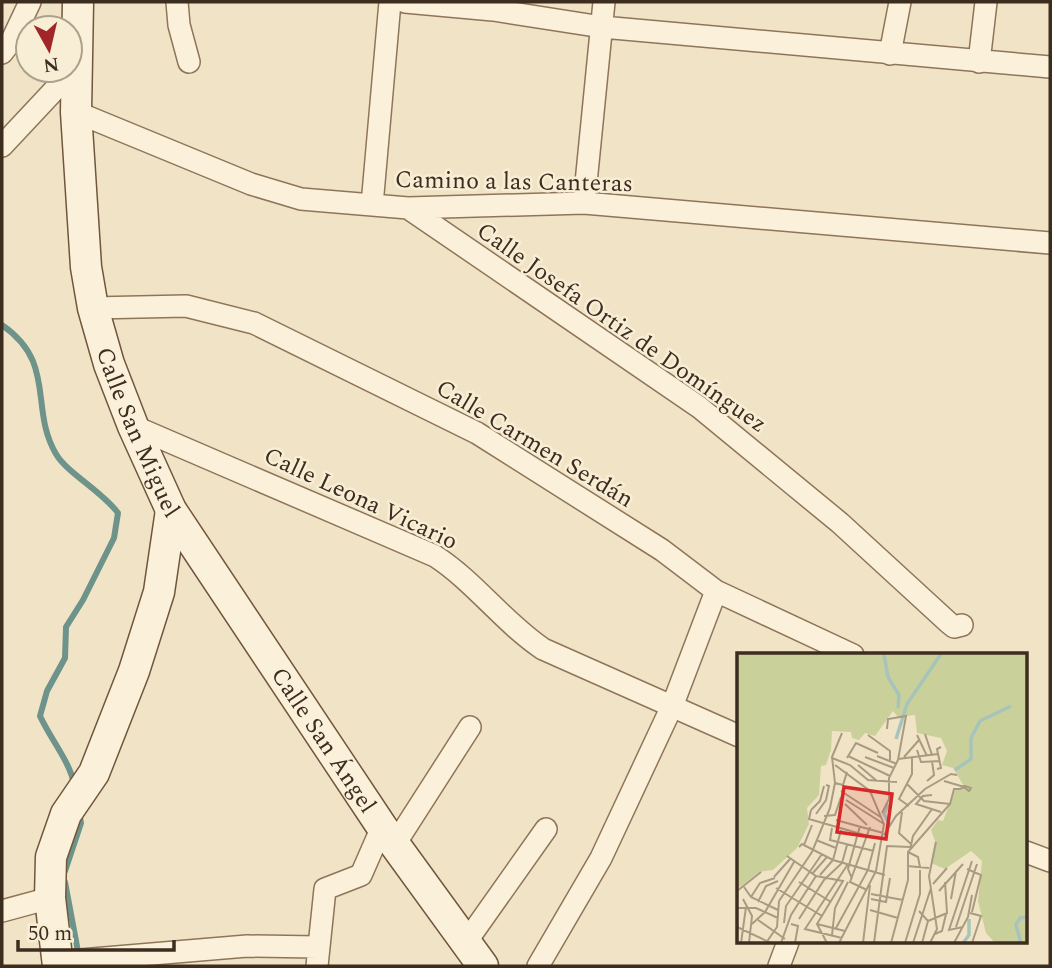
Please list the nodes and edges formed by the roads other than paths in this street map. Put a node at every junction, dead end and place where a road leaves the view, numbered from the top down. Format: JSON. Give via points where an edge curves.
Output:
{"nodes":[{"id":1,"x":30,"y":2,"type":"edge"},
{"id":2,"x":177,"y":2,"type":"edge"},
{"id":3,"x":390,"y":2,"type":"edge"},
{"id":4,"x":405,"y":2,"type":"edge"},
{"id":5,"x":604,"y":2,"type":"edge"},
{"id":6,"x":900,"y":2,"type":"edge"},
{"id":7,"x":986,"y":2,"type":"edge"},
{"id":8,"x":602,"y":27,"type":"junction"},
{"id":9,"x":2,"y":53,"type":"edge"},
{"id":10,"x":890,"y":54,"type":"junction"},
{"id":11,"x":189,"y":62,"type":"dead end"},
{"id":12,"x":979,"y":62,"type":"junction"},
{"id":13,"x":1050,"y":68,"type":"edge"},
{"id":14,"x":60,"y":84,"type":"edge"},
{"id":15,"x":76,"y":84,"type":"edge"},
{"id":16,"x":76,"y":112,"type":"junction"},
{"id":17,"x":2,"y":146,"type":"edge"},
{"id":18,"x":584,"y":203,"type":"junction"},
{"id":19,"x":372,"y":205,"type":"junction"},
{"id":20,"x":408,"y":208,"type":"junction"},
{"id":21,"x":1050,"y":243,"type":"edge"},
{"id":22,"x":93,"y":308,"type":"junction"},
{"id":23,"x":133,"y":426,"type":"junction"},
{"id":24,"x":171,"y":510,"type":"junction"},
{"id":25,"x":716,"y":591,"type":"junction"},
{"id":26,"x":962,"y":625,"type":"dead end"},
{"id":27,"x":849,"y":653,"type":"edge"},
{"id":28,"x":673,"y":704,"type":"junction"},
{"id":29,"x":470,"y":727,"type":"dead end"},
{"id":30,"x":737,"y":735,"type":"edge"},
{"id":31,"x":547,"y":829,"type":"dead end"},
{"id":32,"x":389,"y":835,"type":"junction"},
{"id":33,"x":1028,"y":853,"type":"edge"},
{"id":34,"x":1050,"y":861,"type":"edge"},
{"id":35,"x":50,"y":898,"type":"junction"},
{"id":36,"x":2,"y":911,"type":"edge"},
{"id":37,"x":787,"y":944,"type":"edge"},
{"id":38,"x":473,"y":955,"type":"edge"},
{"id":39,"x":317,"y":957,"type":"edge"},
{"id":40,"x":60,"y":963,"type":"edge"},
{"id":41,"x":538,"y":966,"type":"edge"},
{"id":42,"x":779,"y":966,"type":"edge"}],
"edges":[{"from":1,"to":9,"type":"street"},
{"from":2,"to":11,"type":"street"},
{"from":3,"to":19,"type":"street"},
{"from":4,"to":8,"type":"street"},
{"from":5,"to":8,"type":"street"},
{"from":6,"to":10,"type":"street"},
{"from":7,"to":12,"type":"street"},
{"from":8,"to":10,"type":"street"},
{"from":8,"to":18,"type":"street"},
{"from":10,"to":12,"type":"street"},
{"from":12,"to":13,"type":"street"},
{"from":14,"to":17,"type":"street"},
{"from":15,"to":16,"type":"street","name":"Calle San Miguel"},
{"from":16,"to":19,"type":"street","name":"Camino a las Canteras","via":[[251,184],[301,199]]},
{"from":16,"to":22,"type":"street","name":"Calle San Miguel"},
{"from":18,"to":20,"type":"street","name":"Camino a las Canteras"},
{"from":18,"to":21,"type":"street","name":"Camino a las Canteras"},
{"from":19,"to":20,"type":"street","name":"Camino a las Canteras"},
{"from":20,"to":26,"type":"street","name":"Calle Josefa Ortiz de Domínguez","via":[[699,408],[840,523],[954,627]]},
{"from":22,"to":23,"type":"street","name":"Calle San Miguel"},
{"from":22,"to":25,"type":"street","name":"Calle Carmen Serdán","via":[[186,306],[254,323],[477,433],[662,550]]},
{"from":23,"to":24,"type":"street","name":"Calle San Miguel"},
{"from":23,"to":28,"type":"street","name":"Calle Leona Vicario","via":[[435,555],[518,632],[544,649]]},
{"from":24,"to":32,"type":"street","name":"Calle San Ángel"},
{"from":24,"to":35,"type":"street","name":"Calle San Miguel","via":[[159,593],[94,773],[61,824],[51,857]]},
{"from":25,"to":27,"type":"street","name":"Calle Carmen Serdán"},
{"from":25,"to":28,"type":"street"},
{"from":28,"to":30,"type":"street","name":"Calle Leona Vicario"},
{"from":28,"to":41,"type":"street","via":[[601,858]]},
{"from":29,"to":32,"type":"street"},
{"from":31,"to":38,"type":"street"},
{"from":32,"to":38,"type":"street","name":"Calle San Ángel"},
{"from":32,"to":39,"type":"street","via":[[361,875],[325,889]]},
{"from":33,"to":34,"type":"street"},
{"from":35,"to":36,"type":"street"},
{"from":35,"to":40,"type":"street","name":"Calle San Miguel"},
{"from":37,"to":42,"type":"street"},
{"from":39,"to":40,"type":"street","via":[[247,946]]}]}
